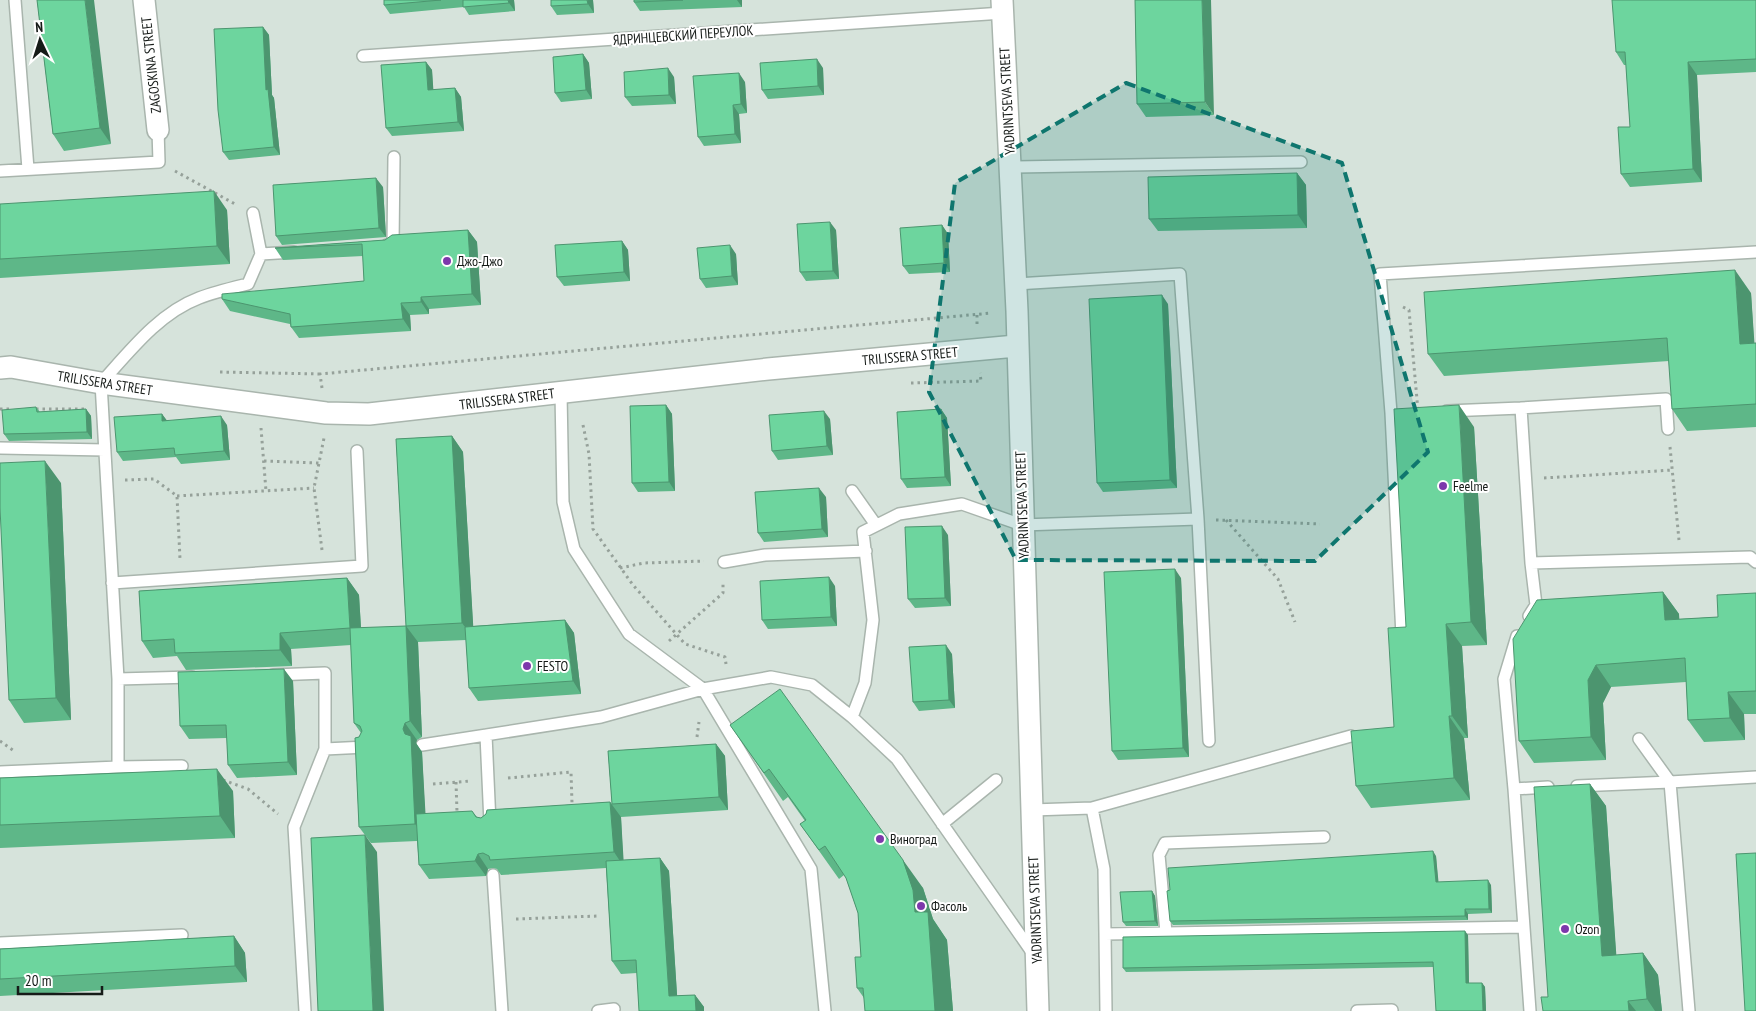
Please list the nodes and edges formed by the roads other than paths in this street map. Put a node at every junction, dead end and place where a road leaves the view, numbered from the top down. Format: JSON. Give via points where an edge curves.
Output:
{"nodes":[{"id":1,"x":15,"y":0,"type":"edge"},
{"id":2,"x":144,"y":0,"type":"edge"},
{"id":3,"x":1002,"y":7,"type":"edge"},
{"id":4,"x":362,"y":56,"type":"dead end"},
{"id":5,"x":158,"y":130,"type":"joint"},
{"id":6,"x":394,"y":157,"type":"dead end"},
{"id":7,"x":1301,"y":162,"type":"dead end"},
{"id":8,"x":1011,"y":168,"type":"junction"},
{"id":9,"x":28,"y":169,"type":"junction"},
{"id":10,"x":0,"y":171,"type":"edge"},
{"id":11,"x":253,"y":214,"type":"road end"},
{"id":12,"x":374,"y":246,"type":"edge"},
{"id":13,"x":308,"y":251,"type":"dead end"},
{"id":14,"x":1756,"y":252,"type":"edge"},
{"id":15,"x":261,"y":254,"type":"junction"},
{"id":16,"x":1015,"y":284,"type":"junction"},
{"id":17,"x":1016,"y":346,"type":"junction"},
{"id":18,"x":0,"y":368,"type":"edge"},
{"id":19,"x":101,"y":383,"type":"junction"},
{"id":20,"x":561,"y":393,"type":"junction"},
{"id":21,"x":1520,"y":408,"type":"junction"},
{"id":22,"x":1437,"y":411,"type":"edge"},
{"id":23,"x":1418,"y":412,"type":"edge"},
{"id":24,"x":1391,"y":413,"type":"junction"},
{"id":25,"x":1668,"y":429,"type":"dead end"},
{"id":26,"x":0,"y":448,"type":"edge"},
{"id":27,"x":105,"y":450,"type":"junction"},
{"id":28,"x":357,"y":450,"type":"dead end"},
{"id":29,"x":852,"y":491,"type":"dead end"},
{"id":30,"x":1198,"y":519,"type":"junction"},
{"id":31,"x":876,"y":525,"type":"junction"},
{"id":32,"x":1022,"y":525,"type":"junction"},
{"id":33,"x":866,"y":551,"type":"junction"},
{"id":34,"x":724,"y":562,"type":"road end"},
{"id":35,"x":1756,"y":562,"type":"edge"},
{"id":36,"x":1531,"y":563,"type":"junction"},
{"id":37,"x":112,"y":583,"type":"junction"},
{"id":38,"x":1402,"y":636,"type":"edge"},
{"id":39,"x":256,"y":675,"type":"edge"},
{"id":40,"x":207,"y":676,"type":"edge"},
{"id":41,"x":118,"y":679,"type":"junction"},
{"id":42,"x":703,"y":689,"type":"junction"},
{"id":43,"x":852,"y":717,"type":"junction"},
{"id":44,"x":486,"y":735,"type":"junction"},
{"id":45,"x":1351,"y":736,"type":"edge"},
{"id":46,"x":1639,"y":739,"type":"dead end"},
{"id":47,"x":1209,"y":741,"type":"dead end"},
{"id":48,"x":422,"y":745,"type":"dead end"},
{"id":49,"x":366,"y":747,"type":"edge"},
{"id":50,"x":325,"y":749,"type":"junction"},
{"id":51,"x":182,"y":766,"type":"dead end"},
{"id":52,"x":118,"y":767,"type":"junction"},
{"id":53,"x":0,"y":772,"type":"edge"},
{"id":54,"x":1756,"y":777,"type":"edge"},
{"id":55,"x":996,"y":780,"type":"dead end"},
{"id":56,"x":1670,"y":782,"type":"junction"},
{"id":57,"x":1514,"y":789,"type":"junction"},
{"id":58,"x":1092,"y":808,"type":"junction"},
{"id":59,"x":1032,"y":810,"type":"junction"},
{"id":60,"x":942,"y":824,"type":"junction"},
{"id":61,"x":490,"y":825,"type":"edge"},
{"id":62,"x":1324,"y":837,"type":"dead end"},
{"id":63,"x":493,"y":875,"type":"edge"},
{"id":64,"x":1524,"y":927,"type":"junction"},
{"id":65,"x":1166,"y":933,"type":"junction"},
{"id":66,"x":1105,"y":934,"type":"junction"},
{"id":67,"x":182,"y":935,"type":"dead end"},
{"id":68,"x":0,"y":943,"type":"edge"},
{"id":69,"x":1036,"y":959,"type":"junction"},
{"id":70,"x":614,"y":1010,"type":"dead end"},
{"id":71,"x":1392,"y":1010,"type":"edge"},
{"id":72,"x":305,"y":1011,"type":"edge"},
{"id":73,"x":502,"y":1011,"type":"edge"},
{"id":74,"x":598,"y":1011,"type":"edge"},
{"id":75,"x":825,"y":1011,"type":"edge"},
{"id":76,"x":1038,"y":1011,"type":"edge"},
{"id":77,"x":1106,"y":1011,"type":"edge"},
{"id":78,"x":1357,"y":1011,"type":"edge"},
{"id":79,"x":1530,"y":1011,"type":"edge"},
{"id":80,"x":1689,"y":1011,"type":"edge"}],
"edges":[{"from":1,"to":9,"type":"lane"},
{"from":2,"to":5,"type":"street","name":"ZAGOSKINA STREET"},
{"from":3,"to":4,"type":"lane","name":"ЯДРИНЦЕВСКИЙ ПЕРЕУЛОК"},
{"from":3,"to":8,"type":"street","name":"YADRINTSEVA STREET"},
{"from":5,"to":9,"type":"lane","via":[[159,162]]},
{"from":6,"to":12,"type":"lane","via":[[393,244]]},
{"from":7,"to":8,"type":"lane"},
{"from":8,"to":16,"type":"street","name":"YADRINTSEVA STREET"},
{"from":9,"to":10,"type":"lane"},
{"from":11,"to":15,"type":"lane"},
{"from":13,"to":15,"type":"lane"},
{"from":14,"to":24,"type":"lane","via":[[1380,274]]},
{"from":15,"to":19,"type":"lane","via":[[248,284],[198,298],[165,317]]},
{"from":16,"to":17,"type":"street","name":"YADRINTSEVA STREET"},
{"from":16,"to":30,"type":"lane","via":[[1180,274]]},
{"from":17,"to":20,"type":"street","name":"TRILISSERA STREET","via":[[768,369]]},
{"from":17,"to":32,"type":"street","name":"YADRINTSEVA STREET"},
{"from":18,"to":19,"type":"street","name":"TRILISSERA STREET","via":[[11,367]]},
{"from":19,"to":20,"type":"street","name":"TRILISSERA STREET","via":[[326,413],[369,414]]},
{"from":19,"to":27,"type":"lane"},
{"from":20,"to":42,"type":"lane","via":[[563,502],[574,549],[629,634]]},
{"from":21,"to":22,"type":"lane"},
{"from":21,"to":25,"type":"lane","via":[[1666,399]]},
{"from":21,"to":36,"type":"lane"},
{"from":23,"to":24,"type":"lane"},
{"from":24,"to":38,"type":"lane"},
{"from":26,"to":27,"type":"lane"},
{"from":27,"to":37,"type":"lane"},
{"from":28,"to":37,"type":"lane","via":[[362,566]]},
{"from":29,"to":31,"type":"lane"},
{"from":30,"to":32,"type":"lane"},
{"from":30,"to":47,"type":"lane"},
{"from":31,"to":32,"type":"lane","via":[[899,514],[962,504]]},
{"from":31,"to":33,"type":"lane","via":[[863,532]]},
{"from":32,"to":59,"type":"street","name":"YADRINTSEVA STREET"},
{"from":33,"to":34,"type":"lane","via":[[765,555]]},
{"from":33,"to":43,"type":"lane","via":[[873,620],[864,683]]},
{"from":35,"to":36,"type":"lane","via":[[1750,557]]},
{"from":36,"to":57,"type":"lane","via":[[1536,606],[1517,636],[1504,679]]},
{"from":37,"to":41,"type":"lane"},
{"from":39,"to":50,"type":"lane","via":[[325,673]]},
{"from":40,"to":41,"type":"lane"},
{"from":41,"to":52,"type":"lane"},
{"from":42,"to":43,"type":"lane","via":[[771,677],[812,685]]},
{"from":42,"to":44,"type":"lane","via":[[601,717]]},
{"from":42,"to":75,"type":"lane","via":[[811,869]]},
{"from":43,"to":60,"type":"lane","via":[[897,759]]},
{"from":44,"to":48,"type":"lane"},
{"from":44,"to":61,"type":"lane"},
{"from":45,"to":58,"type":"lane"},
{"from":46,"to":56,"type":"lane"},
{"from":49,"to":50,"type":"lane"},
{"from":50,"to":72,"type":"lane","via":[[294,828]]},
{"from":51,"to":52,"type":"lane"},
{"from":52,"to":53,"type":"lane"},
{"from":54,"to":56,"type":"lane"},
{"from":55,"to":60,"type":"lane"},
{"from":56,"to":57,"type":"lane"},
{"from":56,"to":80,"type":"lane"},
{"from":57,"to":64,"type":"lane"},
{"from":58,"to":59,"type":"lane"},
{"from":58,"to":66,"type":"lane","via":[[1104,869]]},
{"from":59,"to":69,"type":"street","name":"YADRINTSEVA STREET"},
{"from":60,"to":69,"type":"lane"},
{"from":62,"to":65,"type":"lane","via":[[1165,843],[1159,855]]},
{"from":63,"to":73,"type":"lane"},
{"from":64,"to":65,"type":"lane"},
{"from":64,"to":79,"type":"lane"},
{"from":65,"to":66,"type":"lane"},
{"from":66,"to":77,"type":"lane"},
{"from":67,"to":68,"type":"lane"},
{"from":69,"to":76,"type":"street","name":"YADRINTSEVA STREET"},
{"from":70,"to":74,"type":"lane"},
{"from":71,"to":78,"type":"lane"}]}
